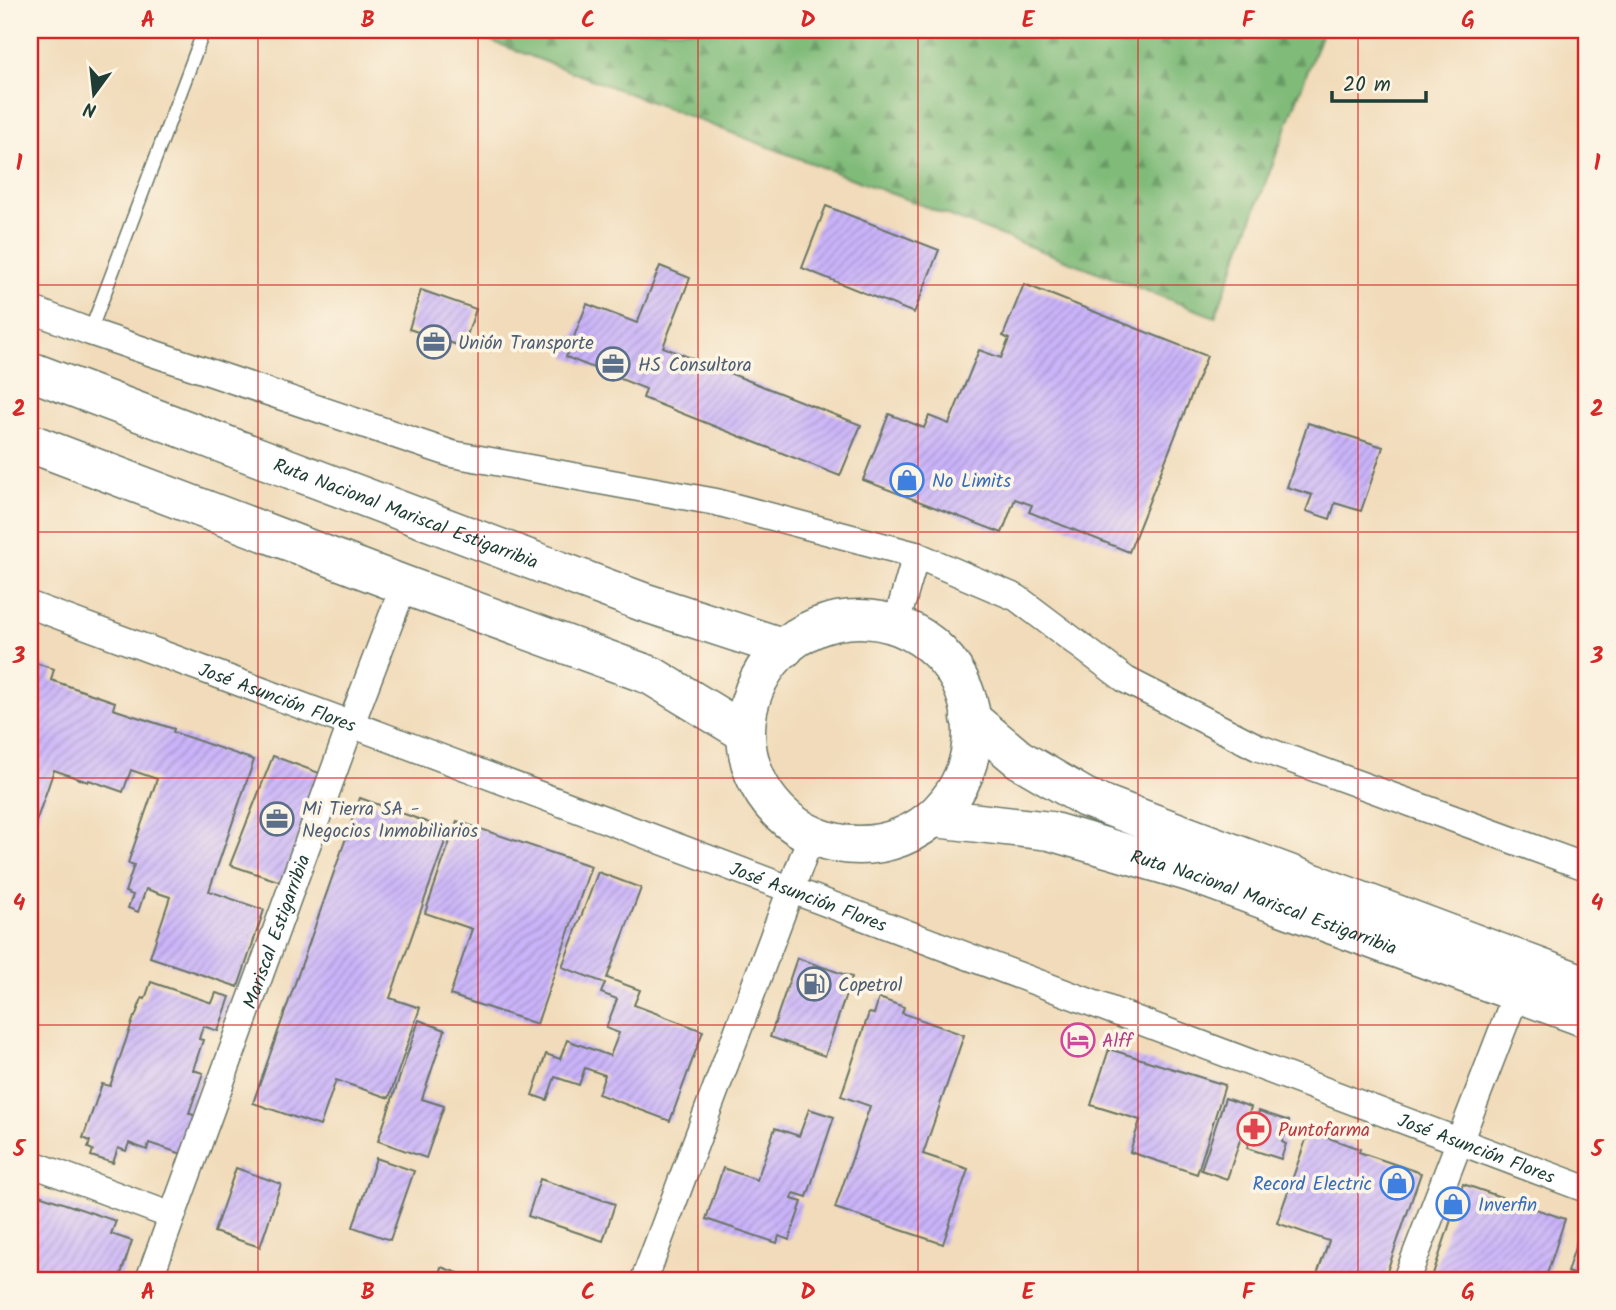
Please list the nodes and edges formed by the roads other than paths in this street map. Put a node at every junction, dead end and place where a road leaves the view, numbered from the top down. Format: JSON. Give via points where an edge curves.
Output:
{"nodes":[{"id":1,"x":204,"y":30,"type":"edge"},
{"id":2,"x":30,"y":309,"type":"edge"},
{"id":3,"x":90,"y":332,"type":"junction"},
{"id":4,"x":30,"y":371,"type":"edge"},
{"id":5,"x":30,"y":443,"type":"edge"},
{"id":6,"x":916,"y":555,"type":"junction"},
{"id":7,"x":404,"y":585,"type":"junction"},
{"id":8,"x":30,"y":605,"type":"edge"},
{"id":9,"x":897,"y":625,"type":"junction"},
{"id":10,"x":785,"y":648,"type":"junction"},
{"id":11,"x":970,"y":718,"type":"junction"},
{"id":12,"x":351,"y":724,"type":"junction"},
{"id":13,"x":744,"y":732,"type":"junction"},
{"id":14,"x":935,"y":818,"type":"junction"},
{"id":15,"x":811,"y":836,"type":"junction"},
{"id":16,"x":1586,"y":867,"type":"edge"},
{"id":17,"x":791,"y":889,"type":"junction"},
{"id":18,"x":1586,"y":985,"type":"edge"},
{"id":19,"x":1517,"y":992,"type":"junction"},
{"id":20,"x":1586,"y":1018,"type":"edge"},
{"id":21,"x":1460,"y":1142,"type":"junction"},
{"id":22,"x":30,"y":1163,"type":"edge"},
{"id":23,"x":1586,"y":1189,"type":"edge"},
{"id":24,"x":172,"y":1216,"type":"junction"},
{"id":25,"x":157,"y":1278,"type":"edge"},
{"id":26,"x":644,"y":1280,"type":"edge"},
{"id":27,"x":1406,"y":1280,"type":"edge"}],
"edges":[{"from":1,"to":3,"type":"lane"},
{"from":2,"to":3,"type":"street"},
{"from":3,"to":6,"type":"street","via":[[452,454],[716,502]]},
{"from":4,"to":10,"type":"highway","name":"Ruta Nacional Mariscal Estigarribia","via":[[631,598]]},
{"from":5,"to":7,"type":"highway"},
{"from":6,"to":9,"type":"street"},
{"from":6,"to":16,"type":"street","via":[[1017,597],[1126,680],[1257,747]]},
{"from":7,"to":12,"type":"street","name":"Mariscal Estigarribia"},
{"from":7,"to":13,"type":"highway","via":[[652,676]]},
{"from":8,"to":12,"type":"street","name":"José Asunción Flores"},
{"from":9,"to":10,"type":"highway","via":[[868,618],[839,620],[811,629]]},
{"from":9,"to":11,"type":"highway","via":[[925,639],[948,660],[964,687]]},
{"from":10,"to":13,"type":"highway","via":[[755,683]]},
{"from":11,"to":14,"type":"highway","via":[[967,772]]},
{"from":11,"to":18,"type":"highway","name":"Ruta Nacional Mariscal Estigarribia","via":[[1019,759],[1086,798]]},
{"from":12,"to":17,"type":"street","name":"José Asunción Flores"},
{"from":12,"to":24,"type":"street","name":"Mariscal Estigarribia"},
{"from":13,"to":15,"type":"highway","via":[[749,764],[762,793],[783,818]]},
{"from":14,"to":15,"type":"highway","via":[[916,832],[882,845],[846,846]]},
{"from":14,"to":19,"type":"highway","name":"Ruta Nacional Mariscal Estigarribia","via":[[1050,831],[1189,872]]},
{"from":15,"to":17,"type":"street"},
{"from":17,"to":21,"type":"street","name":"José Asunción Flores"},
{"from":17,"to":26,"type":"street"},
{"from":19,"to":20,"type":"highway","name":"Ruta Nacional Mariscal Estigarribia"},
{"from":19,"to":21,"type":"street"},
{"from":21,"to":23,"type":"street","name":"José Asunción Flores"},
{"from":21,"to":27,"type":"street"},
{"from":22,"to":24,"type":"street"},
{"from":24,"to":25,"type":"street","name":"Mariscal Estigarribia"}]}
